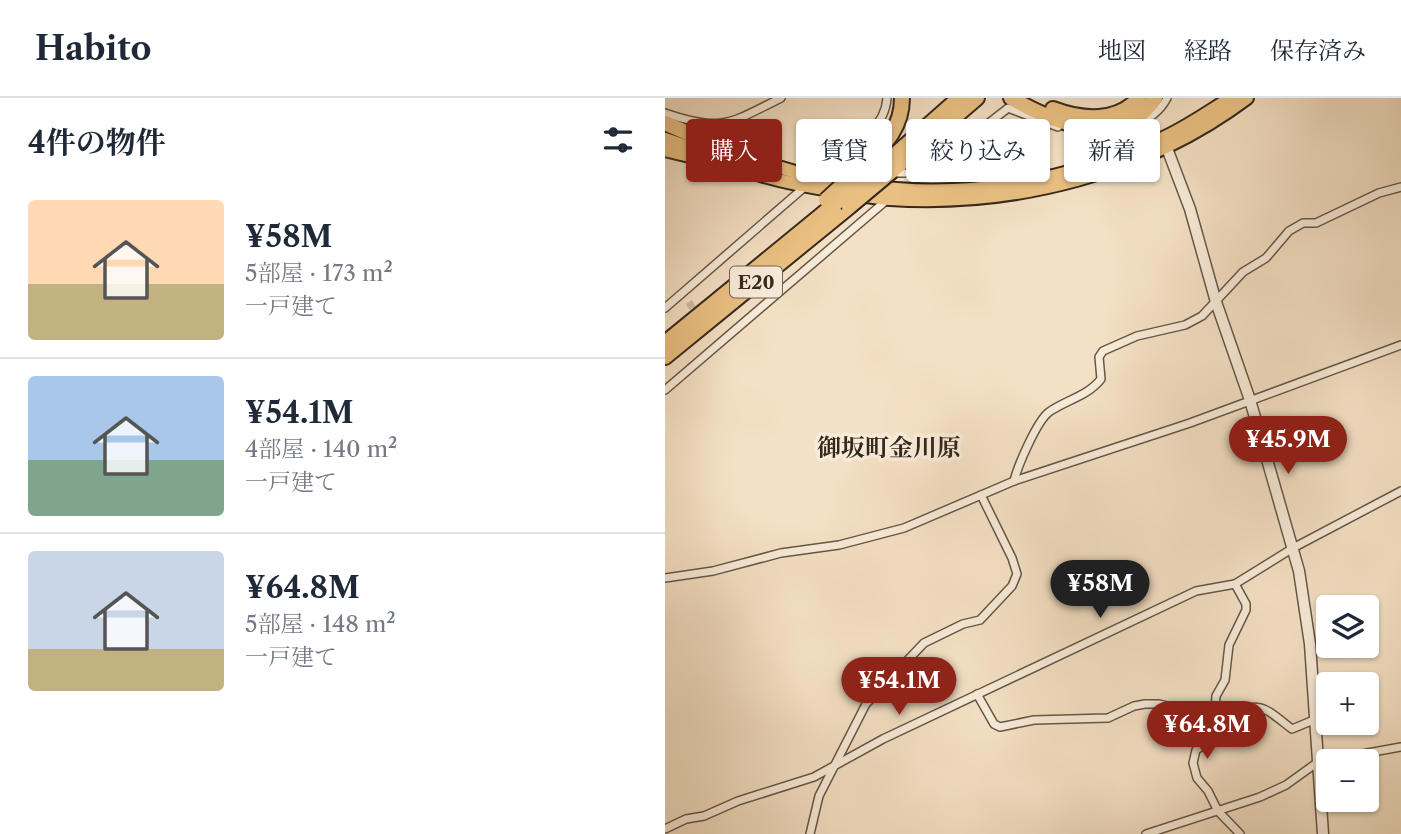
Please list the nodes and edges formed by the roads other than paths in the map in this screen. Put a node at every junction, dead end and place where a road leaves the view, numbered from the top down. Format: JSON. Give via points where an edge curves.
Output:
{"nodes":[{"id":1,"x":781,"y":98,"type":"edge"},
{"id":2,"x":887,"y":98,"type":"edge"},
{"id":3,"x":902,"y":98,"type":"edge"},
{"id":4,"x":959,"y":98,"type":"edge"},
{"id":5,"x":1011,"y":98,"type":"edge"},
{"id":6,"x":1026,"y":98,"type":"edge"},
{"id":7,"x":1139,"y":98,"type":"edge"},
{"id":8,"x":1155,"y":98,"type":"edge"},
{"id":9,"x":1167,"y":98,"type":"edge"},
{"id":10,"x":1231,"y":98,"type":"edge"},
{"id":11,"x":1247,"y":98,"type":"edge"},
{"id":12,"x":980,"y":99,"type":"edge"},
{"id":13,"x":665,"y":113,"type":"edge"},
{"id":14,"x":881,"y":119,"type":"edge"},
{"id":15,"x":665,"y":123,"type":"edge"},
{"id":16,"x":665,"y":129,"type":"edge"},
{"id":17,"x":686,"y":134,"type":"edge"},
{"id":18,"x":892,"y":134,"type":"edge"},
{"id":19,"x":686,"y":138,"type":"edge"},
{"id":20,"x":665,"y":139,"type":"edge"},
{"id":21,"x":1165,"y":143,"type":"junction"},
{"id":22,"x":686,"y":146,"type":"edge"},
{"id":23,"x":665,"y":149,"type":"edge"},
{"id":24,"x":686,"y":153,"type":"edge"},
{"id":25,"x":892,"y":157,"type":"edge"},
{"id":26,"x":892,"y":160,"type":"edge"},
{"id":27,"x":892,"y":174,"type":"edge"},
{"id":28,"x":811,"y":182,"type":"edge"},
{"id":29,"x":825,"y":182,"type":"edge"},
{"id":30,"x":837,"y":182,"type":"edge"},
{"id":31,"x":863,"y":182,"type":"edge"},
{"id":32,"x":863,"y":182,"type":"edge"},
{"id":33,"x":1401,"y":187,"type":"edge"},
{"id":34,"x":889,"y":199,"type":"junction"},
{"id":35,"x":837,"y":204,"type":"junction"},
{"id":36,"x":683,"y":293,"type":"junction"},
{"id":37,"x":689,"y":302,"type":"tunnel mouth"},
{"id":38,"x":1216,"y":302,"type":"junction"},
{"id":39,"x":665,"y":308,"type":"edge"},
{"id":40,"x":709,"y":338,"type":"dead end"},
{"id":41,"x":665,"y":343,"type":"edge"},
{"id":42,"x":1401,"y":345,"type":"edge"},
{"id":43,"x":714,"y":348,"type":"junction"},
{"id":44,"x":665,"y":357,"type":"edge"},
{"id":45,"x":665,"y":390,"type":"edge"},
{"id":46,"x":1250,"y":400,"type":"junction"},
{"id":47,"x":1014,"y":481,"type":"junction"},
{"id":48,"x":1401,"y":491,"type":"edge"},
{"id":49,"x":981,"y":495,"type":"junction"},
{"id":50,"x":1293,"y":548,"type":"junction"},
{"id":51,"x":665,"y":578,"type":"edge"},
{"id":52,"x":1235,"y":584,"type":"junction"},
{"id":53,"x":977,"y":694,"type":"junction"},
{"id":54,"x":1214,"y":719,"type":"junction"},
{"id":55,"x":1316,"y":719,"type":"joint"},
{"id":56,"x":1401,"y":747,"type":"edge"},
{"id":57,"x":1379,"y":751,"type":"edge"},
{"id":58,"x":1316,"y":763,"type":"edge"},
{"id":59,"x":834,"y":765,"type":"junction"},
{"id":60,"x":1218,"y":811,"type":"junction"},
{"id":61,"x":1321,"y":812,"type":"edge"},
{"id":62,"x":665,"y":829,"type":"edge"},
{"id":63,"x":810,"y":834,"type":"edge"},
{"id":64,"x":1146,"y":834,"type":"edge"},
{"id":65,"x":1240,"y":834,"type":"edge"},
{"id":66,"x":1323,"y":834,"type":"edge"}],
"edges":[{"from":1,"to":13,"type":"street","via":[[722,125]]},
{"from":2,"to":14,"type":"street"},
{"from":3,"to":18,"type":"highway"},
{"from":4,"to":25,"type":"highway","number":"E20"},
{"from":5,"to":8,"type":"highway","via":[[1053,120],[1095,129],[1135,118]]},
{"from":6,"to":7,"type":"highway","via":[[1068,115],[1092,118],[1125,111]]},
{"from":9,"to":27,"type":"street","via":[[1163,107],[1142,122],[1110,132],[1069,129],[1008,108],[934,166]]},
{"from":10,"to":21,"type":"highway"},
{"from":11,"to":21,"type":"highway"},
{"from":12,"to":26,"type":"highway","number":"E20"},
{"from":15,"to":17,"type":"highway"},
{"from":16,"to":19,"type":"highway"},
{"from":20,"to":22,"type":"highway"},
{"from":21,"to":30,"type":"highway","via":[[1080,169],[1002,185],[936,190]]},
{"from":21,"to":34,"type":"highway","via":[[1084,178],[1020,192],[936,200]]},
{"from":21,"to":38,"type":"street","via":[[1190,209]]},
{"from":23,"to":24,"type":"highway"},
{"from":28,"to":36,"type":"street"},
{"from":29,"to":34,"type":"highway"},
{"from":31,"to":35,"type":"highway","number":"E20","bridge":true},
{"from":32,"to":35,"type":"highway","bridge":true},
{"from":33,"to":38,"type":"street","via":[[1289,231]]},
{"from":34,"to":43,"type":"street"},
{"from":35,"to":41,"type":"highway","number":"E20"},
{"from":35,"to":44,"type":"highway","number":"E20"},
{"from":36,"to":37,"type":"street"},
{"from":36,"to":39,"type":"street"},
{"from":38,"to":46,"type":"street"},
{"from":38,"to":47,"type":"street","via":[[1185,325],[1137,336],[1103,351],[1101,379],[1094,388],[1039,420]]},
{"from":40,"to":43,"type":"street"},
{"from":42,"to":46,"type":"street"},
{"from":43,"to":45,"type":"street"},
{"from":46,"to":47,"type":"street"},
{"from":46,"to":50,"type":"street"},
{"from":47,"to":49,"type":"street"},
{"from":48,"to":50,"type":"street"},
{"from":49,"to":51,"type":"street","via":[[893,531]]},
{"from":49,"to":59,"type":"street","via":[[1012,558],[1017,575],[1012,586],[980,620],[924,643],[904,662],[866,704]]},
{"from":50,"to":52,"type":"street"},
{"from":50,"to":55,"type":"street","via":[[1308,615]]},
{"from":52,"to":53,"type":"street","via":[[1196,591]]},
{"from":52,"to":54,"type":"street","via":[[1246,610],[1229,645]]},
{"from":53,"to":54,"type":"street","via":[[1000,727],[1034,720],[1108,718],[1145,704]]},
{"from":53,"to":59,"type":"street"},
{"from":54,"to":55,"type":"street","via":[[1224,721],[1247,707],[1269,711],[1292,729]]},
{"from":54,"to":60,"type":"street","via":[[1213,739],[1196,750],[1193,763]]},
{"from":56,"to":57,"type":"street"},
{"from":58,"to":60,"type":"street","via":[[1286,785]]},
{"from":59,"to":62,"type":"street","via":[[814,777]]},
{"from":59,"to":63,"type":"street","via":[[819,796]]},
{"from":60,"to":64,"type":"street"},
{"from":60,"to":65,"type":"street"},
{"from":61,"to":66,"type":"street"}]}
